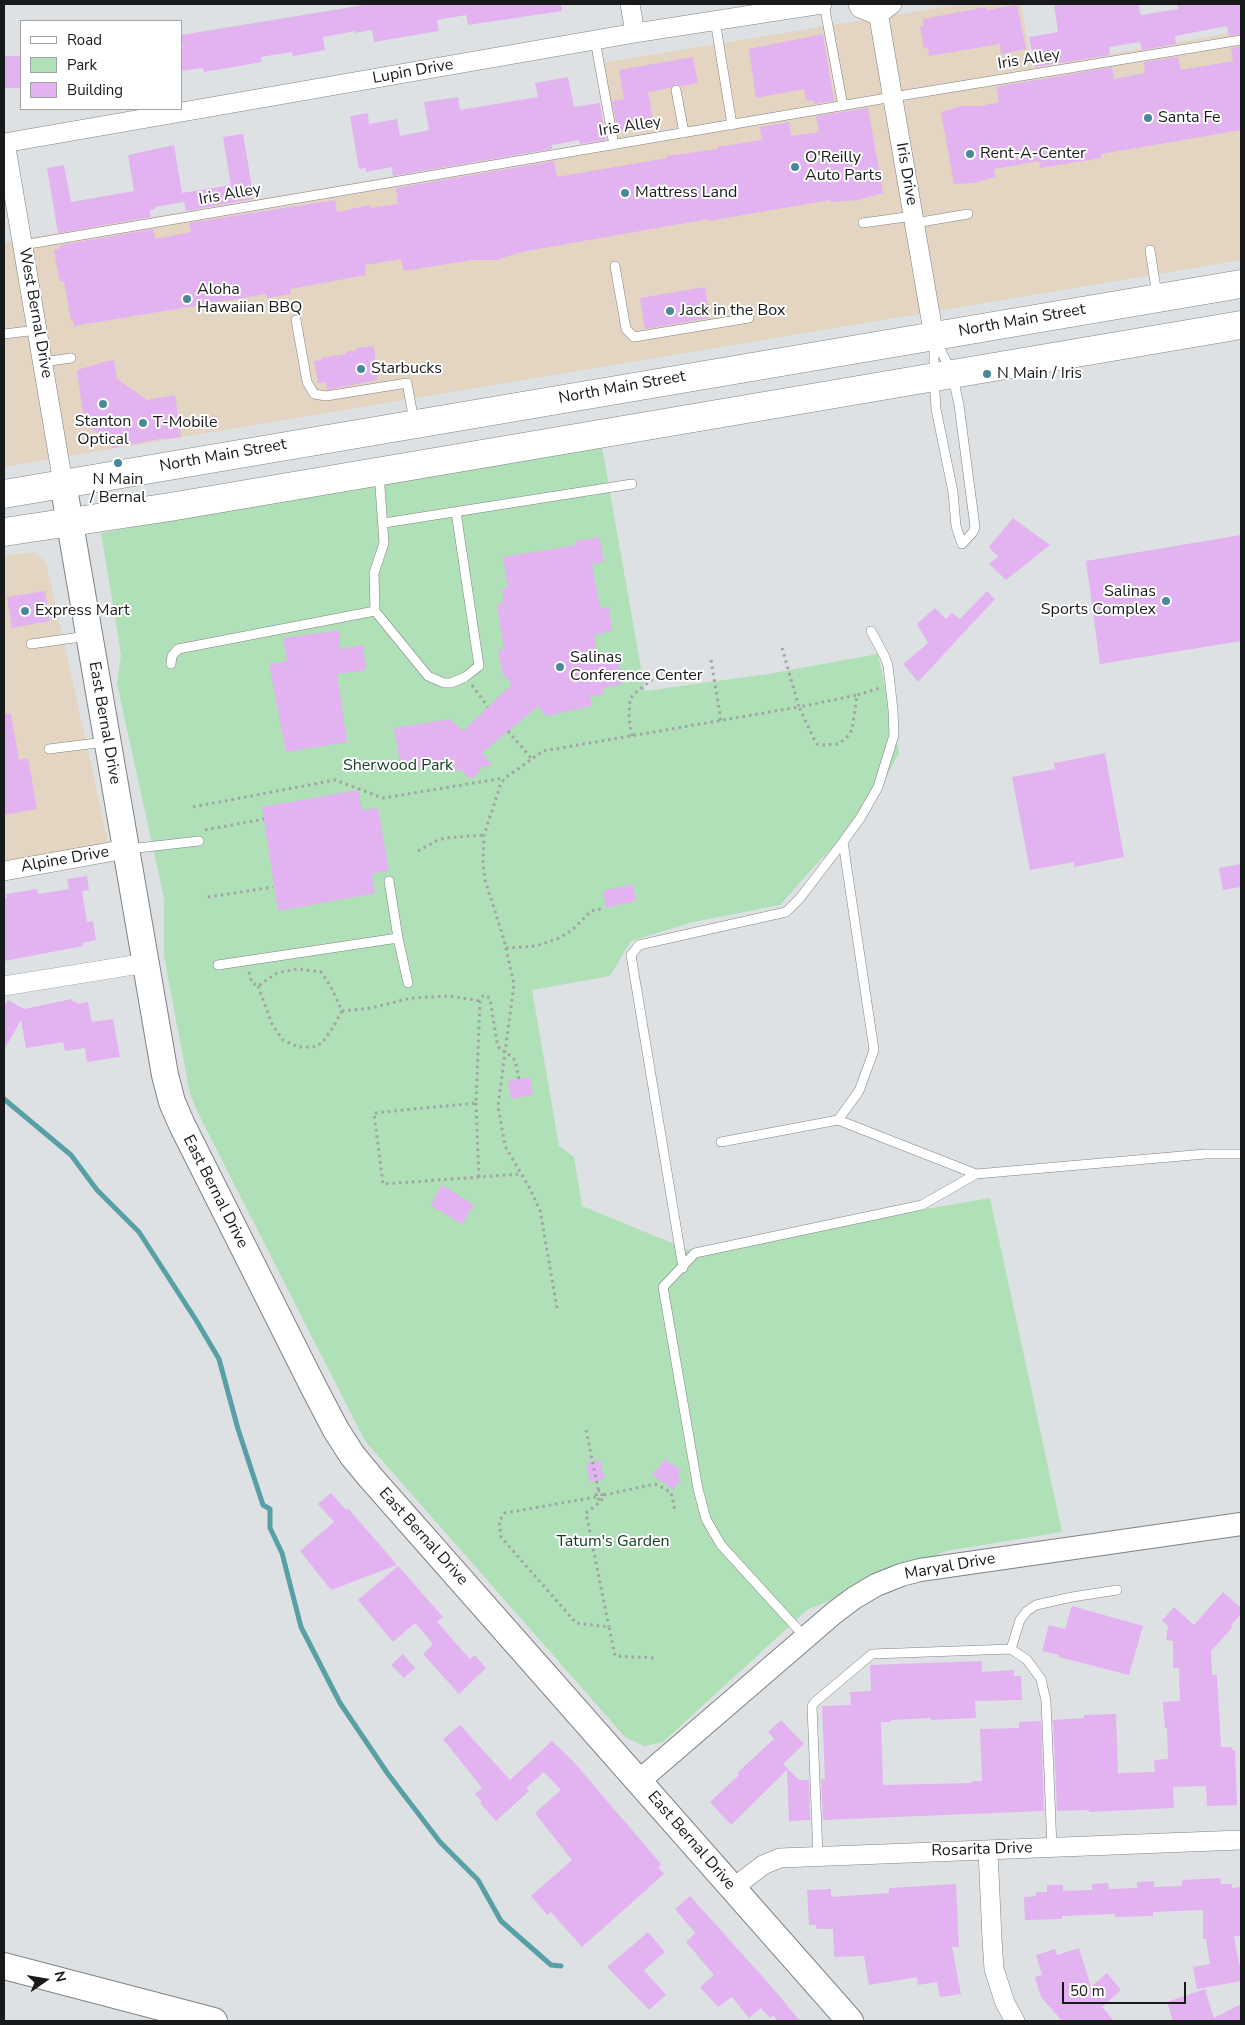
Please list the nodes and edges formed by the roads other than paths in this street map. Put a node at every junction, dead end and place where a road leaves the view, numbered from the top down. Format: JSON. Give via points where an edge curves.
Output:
{"nodes":[{"id":1,"x":630,"y":4,"type":"edge"},
{"id":2,"x":823,"y":4,"type":"edge"},
{"id":3,"x":858,"y":4,"type":"edge"},
{"id":4,"x":885,"y":8,"type":"edge"},
{"id":5,"x":715,"y":20,"type":"junction"},
{"id":6,"x":635,"y":34,"type":"junction"},
{"id":7,"x":595,"y":40,"type":"junction"},
{"id":8,"x":1241,"y":40,"type":"edge"},
{"id":9,"x":676,"y":90,"type":"dead end"},
{"id":10,"x":893,"y":97,"type":"junction"},
{"id":11,"x":843,"y":106,"type":"junction"},
{"id":12,"x":732,"y":125,"type":"junction"},
{"id":13,"x":684,"y":133,"type":"junction"},
{"id":14,"x":4,"y":142,"type":"edge"},
{"id":15,"x":614,"y":145,"type":"junction"},
{"id":16,"x":9,"y":199,"type":"edge"},
{"id":17,"x":968,"y":214,"type":"dead end"},
{"id":18,"x":914,"y":219,"type":"junction"},
{"id":19,"x":863,"y":223,"type":"dead end"},
{"id":20,"x":23,"y":245,"type":"junction"},
{"id":21,"x":1150,"y":250,"type":"dead end"},
{"id":22,"x":615,"y":266,"type":"dead end"},
{"id":23,"x":1241,"y":284,"type":"edge"},
{"id":24,"x":1158,"y":298,"type":"junction"},
{"id":25,"x":750,"y":318,"type":"dead end"},
{"id":26,"x":296,"y":320,"type":"dead end"},
{"id":27,"x":1241,"y":325,"type":"edge"},
{"id":28,"x":38,"y":330,"type":"junction"},
{"id":29,"x":4,"y":334,"type":"edge"},
{"id":30,"x":934,"y":337,"type":"junction"},
{"id":31,"x":71,"y":358,"type":"dead end"},
{"id":32,"x":43,"y":362,"type":"junction"},
{"id":33,"x":943,"y":375,"type":"junction"},
{"id":34,"x":414,"y":424,"type":"junction"},
{"id":35,"x":379,"y":470,"type":"junction"},
{"id":36,"x":63,"y":484,"type":"junction"},
{"id":37,"x":632,"y":484,"type":"dead end"},
{"id":38,"x":970,"y":487,"type":"junction"},
{"id":39,"x":953,"y":492,"type":"junction"},
{"id":40,"x":4,"y":494,"type":"edge"},
{"id":41,"x":456,"y":512,"type":"junction"},
{"id":42,"x":70,"y":523,"type":"junction"},
{"id":43,"x":384,"y":524,"type":"junction"},
{"id":44,"x":4,"y":532,"type":"edge"},
{"id":45,"x":375,"y":611,"type":"junction"},
{"id":46,"x":872,"y":632,"type":"dead end"},
{"id":47,"x":88,"y":636,"type":"junction"},
{"id":48,"x":31,"y":644,"type":"dead end"},
{"id":49,"x":171,"y":664,"type":"dead end"},
{"id":50,"x":108,"y":741,"type":"junction"},
{"id":51,"x":49,"y":750,"type":"dead end"},
{"id":52,"x":198,"y":836,"type":"road end"},
{"id":53,"x":843,"y":842,"type":"junction"},
{"id":54,"x":126,"y":849,"type":"junction"},
{"id":55,"x":4,"y":872,"type":"edge"},
{"id":56,"x":389,"y":881,"type":"dead end"},
{"id":57,"x":398,"y":938,"type":"junction"},
{"id":58,"x":146,"y":963,"type":"junction"},
{"id":59,"x":218,"y":965,"type":"dead end"},
{"id":60,"x":408,"y":983,"type":"dead end"},
{"id":61,"x":4,"y":986,"type":"edge"},
{"id":62,"x":838,"y":1120,"type":"junction"},
{"id":63,"x":721,"y":1142,"type":"dead end"},
{"id":64,"x":1241,"y":1154,"type":"edge"},
{"id":65,"x":976,"y":1174,"type":"junction"},
{"id":66,"x":683,"y":1268,"type":"junction"},
{"id":67,"x":1241,"y":1524,"type":"edge"},
{"id":68,"x":1117,"y":1590,"type":"dead end"},
{"id":69,"x":805,"y":1638,"type":"junction"},
{"id":70,"x":1012,"y":1649,"type":"junction"},
{"id":71,"x":639,"y":1781,"type":"junction"},
{"id":72,"x":1241,"y":1840,"type":"edge"},
{"id":73,"x":1052,"y":1848,"type":"junction"},
{"id":74,"x":988,"y":1850,"type":"junction"},
{"id":75,"x":818,"y":1856,"type":"junction"},
{"id":76,"x":732,"y":1890,"type":"junction"},
{"id":77,"x":4,"y":1966,"type":"edge"},
{"id":78,"x":214,"y":2021,"type":"edge"},
{"id":79,"x":850,"y":2021,"type":"edge"},
{"id":80,"x":1014,"y":2021,"type":"edge"}],
"edges":[{"from":1,"to":6,"type":"street"},
{"from":2,"to":5,"type":"street","name":"Lupin Drive"},
{"from":2,"to":11,"type":"lane"},
{"from":3,"to":4,"type":"street","via":[[865,11]]},
{"from":4,"to":10,"type":"street","name":"Iris Drive"},
{"from":5,"to":6,"type":"street","name":"Lupin Drive"},
{"from":5,"to":12,"type":"lane"},
{"from":6,"to":7,"type":"street","name":"Lupin Drive"},
{"from":7,"to":14,"type":"street","name":"Lupin Drive"},
{"from":7,"to":15,"type":"lane"},
{"from":8,"to":10,"type":"lane","name":"Iris Alley"},
{"from":9,"to":13,"type":"lane"},
{"from":10,"to":11,"type":"lane","name":"Iris Alley"},
{"from":10,"to":18,"type":"street","name":"Iris Drive"},
{"from":11,"to":12,"type":"lane","name":"Iris Alley"},
{"from":12,"to":13,"type":"lane","name":"Iris Alley"},
{"from":13,"to":15,"type":"lane","name":"Iris Alley"},
{"from":14,"to":16,"type":"street","name":"West Bernal Drive"},
{"from":15,"to":20,"type":"lane","name":"Iris Alley"},
{"from":16,"to":20,"type":"street","name":"West Bernal Drive"},
{"from":17,"to":18,"type":"lane"},
{"from":18,"to":19,"type":"lane"},
{"from":18,"to":30,"type":"street","name":"Iris Drive"},
{"from":20,"to":28,"type":"street","name":"West Bernal Drive"},
{"from":21,"to":24,"type":"lane"},
{"from":22,"to":25,"type":"lane","via":[[626,329],[634,337]]},
{"from":23,"to":24,"type":"main road","name":"North Main Street"},
{"from":24,"to":30,"type":"main road","name":"North Main Street"},
{"from":26,"to":34,"type":"lane","via":[[307,382],[314,394],[326,396],[407,383]]},
{"from":27,"to":33,"type":"main road"},
{"from":28,"to":29,"type":"lane"},
{"from":28,"to":32,"type":"street","name":"West Bernal Drive"},
{"from":30,"to":33,"type":"lane"},
{"from":30,"to":33,"type":"lane"},
{"from":30,"to":34,"type":"main road","name":"North Main Street"},
{"from":31,"to":32,"type":"lane"},
{"from":32,"to":36,"type":"street","name":"West Bernal Drive"},
{"from":33,"to":35,"type":"main road"},
{"from":33,"to":38,"type":"lane","via":[[960,405]]},
{"from":33,"to":39,"type":"lane","via":[[936,409]]},
{"from":34,"to":36,"type":"main road","name":"North Main Street"},
{"from":35,"to":42,"type":"main road"},
{"from":35,"to":43,"type":"lane"},
{"from":36,"to":40,"type":"main road","name":"North Main Street"},
{"from":36,"to":42,"type":"main road","name":"East Bernal Drive"},
{"from":37,"to":41,"type":"lane"},
{"from":38,"to":39,"type":"lane"},
{"from":38,"to":39,"type":"lane","via":[[975,527],[962,544],[956,526]]},
{"from":41,"to":43,"type":"lane"},
{"from":41,"to":45,"type":"lane","via":[[479,666],[450,683],[437,681],[428,676]]},
{"from":42,"to":44,"type":"main road"},
{"from":42,"to":47,"type":"main road","name":"East Bernal Drive"},
{"from":43,"to":45,"type":"lane","via":[[384,543],[374,573]]},
{"from":45,"to":49,"type":"lane","via":[[178,648]]},
{"from":46,"to":53,"type":"lane","via":[[885,657],[891,685],[894,735],[878,787]]},
{"from":47,"to":48,"type":"lane"},
{"from":47,"to":50,"type":"main road","name":"East Bernal Drive"},
{"from":50,"to":51,"type":"lane"},
{"from":50,"to":54,"type":"main road","name":"East Bernal Drive"},
{"from":52,"to":54,"type":"lane"},
{"from":53,"to":62,"type":"lane","via":[[874,1050],[859,1091]]},
{"from":53,"to":66,"type":"lane","via":[[786,912],[639,945],[632,952]]},
{"from":54,"to":55,"type":"street","name":"Alpine Drive"},
{"from":54,"to":58,"type":"main road","name":"East Bernal Drive"},
{"from":56,"to":57,"type":"lane"},
{"from":57,"to":59,"type":"lane"},
{"from":57,"to":60,"type":"lane"},
{"from":58,"to":61,"type":"street"},
{"from":58,"to":71,"type":"main road","name":"East Bernal Drive","via":[[172,1102],[336,1430],[371,1478]]},
{"from":62,"to":63,"type":"lane"},
{"from":62,"to":65,"type":"lane"},
{"from":64,"to":65,"type":"lane","via":[[1206,1154]]},
{"from":65,"to":66,"type":"lane","via":[[922,1205],[695,1253]]},
{"from":66,"to":69,"type":"lane","via":[[663,1288],[706,1519],[721,1545]]},
{"from":67,"to":69,"type":"street","name":"Maryal Drive","via":[[910,1573],[866,1590]]},
{"from":68,"to":70,"type":"lane","via":[[1036,1605],[1020,1620]]},
{"from":69,"to":71,"type":"street","name":"Maryal Drive"},
{"from":70,"to":73,"type":"lane","via":[[1027,1660],[1044,1688]]},
{"from":70,"to":75,"type":"lane","via":[[872,1654],[815,1702],[812,1714]]},
{"from":71,"to":76,"type":"main road","name":"East Bernal Drive"},
{"from":72,"to":73,"type":"street","name":"Rosarita Drive"},
{"from":73,"to":74,"type":"street","name":"Rosarita Drive"},
{"from":74,"to":75,"type":"street","name":"Rosarita Drive"},
{"from":74,"to":80,"type":"street","via":[[994,1968]]},
{"from":75,"to":76,"type":"street","name":"Rosarita Drive","via":[[772,1860]]},
{"from":76,"to":79,"type":"main road","name":"East Bernal Drive"},
{"from":77,"to":78,"type":"main road"}]}
